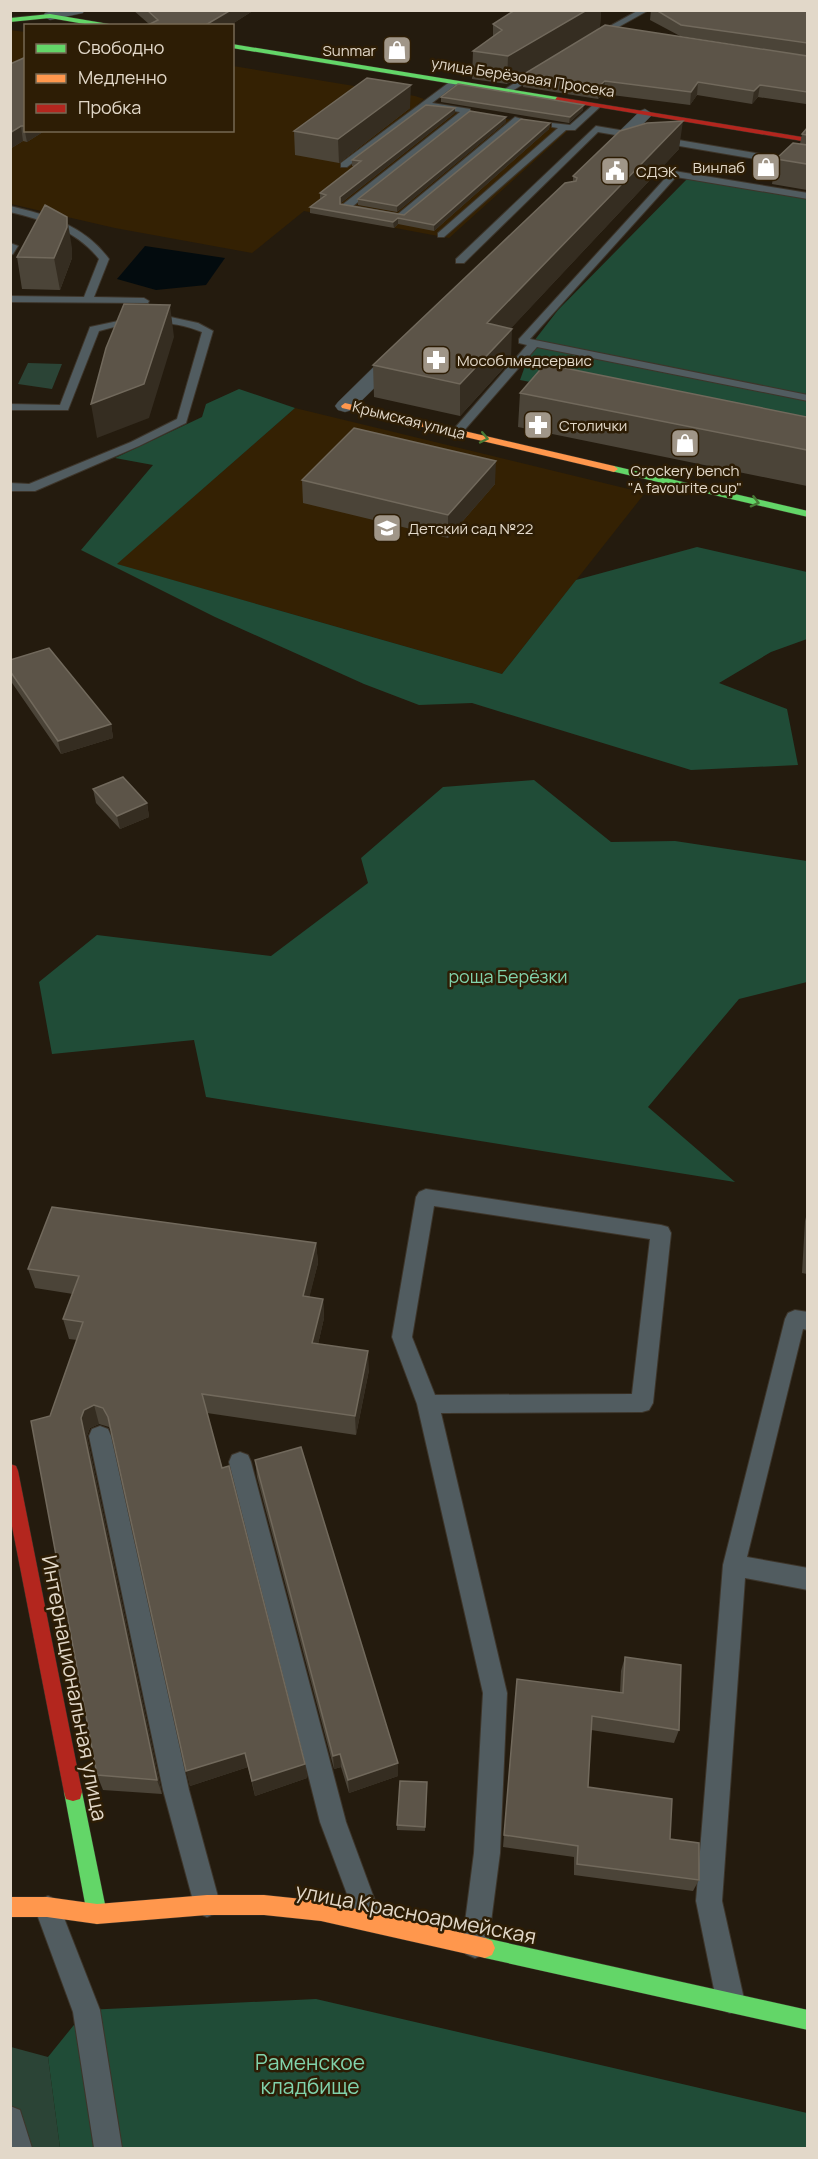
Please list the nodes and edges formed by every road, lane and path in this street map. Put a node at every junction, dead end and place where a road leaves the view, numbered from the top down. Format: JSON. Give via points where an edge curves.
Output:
{"nodes":[{"id":1,"x":78,"y":10,"type":"edge"},
{"id":2,"x":646,"y":10,"type":"edge"},
{"id":3,"x":50,"y":16,"type":"junction"},
{"id":4,"x":10,"y":20,"type":"edge"},
{"id":5,"x":97,"y":24,"type":"edge"},
{"id":6,"x":601,"y":26,"type":"joint"},
{"id":7,"x":624,"y":29,"type":"joint"},
{"id":8,"x":583,"y":44,"type":"edge"},
{"id":9,"x":234,"y":46,"type":"edge"},
{"id":10,"x":553,"y":62,"type":"edge"},
{"id":11,"x":454,"y":83,"type":"junction"},
{"id":12,"x":506,"y":91,"type":"junction"},
{"id":13,"x":425,"y":104,"type":"junction"},
{"id":14,"x":597,"y":106,"type":"junction"},
{"id":15,"x":645,"y":114,"type":"junction"},
{"id":16,"x":508,"y":118,"type":"edge"},
{"id":17,"x":518,"y":119,"type":"junction"},
{"id":18,"x":529,"y":121,"type":"edge"},
{"id":19,"x":541,"y":123,"type":"edge"},
{"id":20,"x":564,"y":127,"type":"junction"},
{"id":21,"x":625,"y":134,"type":"junction"},
{"id":22,"x":807,"y":140,"type":"edge"},
{"id":23,"x":344,"y":165,"type":"edge"},
{"id":24,"x":807,"y":165,"type":"edge"},
{"id":25,"x":584,"y":174,"type":"edge"},
{"id":26,"x":807,"y":196,"type":"edge"},
{"id":27,"x":10,"y":209,"type":"edge"},
{"id":28,"x":616,"y":217,"type":"edge"},
{"id":29,"x":633,"y":220,"type":"junction"},
{"id":30,"x":441,"y":235,"type":"dead end"},
{"id":31,"x":10,"y":246,"type":"edge"},
{"id":32,"x":10,"y":252,"type":"edge"},
{"id":33,"x":460,"y":261,"type":"dead end"},
{"id":34,"x":10,"y":299,"type":"edge"},
{"id":35,"x":88,"y":300,"type":"junction"},
{"id":36,"x":144,"y":301,"type":"dead end"},
{"id":37,"x":420,"y":333,"type":"edge"},
{"id":38,"x":534,"y":344,"type":"junction"},
{"id":39,"x":807,"y":398,"type":"edge"},
{"id":40,"x":345,"y":406,"type":"joint"},
{"id":41,"x":10,"y":407,"type":"edge"},
{"id":42,"x":457,"y":432,"type":"junction"},
{"id":43,"x":10,"y":487,"type":"edge"},
{"id":44,"x":807,"y":514,"type":"edge"},
{"id":45,"x":807,"y":1321,"type":"edge"},
{"id":46,"x":428,"y":1404,"type":"junction"},
{"id":47,"x":100,"y":1436,"type":"dead end"},
{"id":48,"x":240,"y":1462,"type":"dead end"},
{"id":49,"x":10,"y":1471,"type":"edge"},
{"id":50,"x":734,"y":1565,"type":"junction"},
{"id":51,"x":807,"y":1579,"type":"edge"},
{"id":52,"x":10,"y":1881,"type":"edge"},
{"id":53,"x":207,"y":1905,"type":"junction"},
{"id":54,"x":28,"y":1907,"type":"edge"},
{"id":55,"x":97,"y":1914,"type":"junction"},
{"id":56,"x":370,"y":1922,"type":"junction"},
{"id":57,"x":475,"y":1945,"type":"junction"},
{"id":58,"x":731,"y":2001,"type":"junction"},
{"id":59,"x":807,"y":2020,"type":"edge"},
{"id":60,"x":10,"y":2120,"type":"edge"},
{"id":61,"x":18,"y":2148,"type":"edge"},
{"id":62,"x":108,"y":2148,"type":"edge"}],
"edges":[{"from":1,"to":3,"type":"street"},
{"from":2,"to":7,"type":"lane"},
{"from":3,"to":4,"type":"street"},
{"from":3,"to":5,"type":"street"},
{"from":6,"to":7,"type":"street"},
{"from":6,"to":8,"type":"lane"},
{"from":9,"to":11,"type":"street","name":"улица Берёзовая Просека"},
{"from":10,"to":12,"type":"lane"},
{"from":11,"to":12,"type":"street","name":"улица Берёзовая Просека"},
{"from":11,"to":13,"type":"lane"},
{"from":12,"to":14,"type":"street","name":"улица Берёзовая Просека"},
{"from":13,"to":17,"type":"lane","via":[[472,112],[345,207],[400,218]]},
{"from":13,"to":23,"type":"lane"},
{"from":14,"to":15,"type":"street","name":"улица Берёзовая Просека"},
{"from":14,"to":20,"type":"lane","via":[[572,128]]},
{"from":15,"to":21,"type":"street"},
{"from":15,"to":22,"type":"street","name":"улица Берёзовая Просека"},
{"from":16,"to":17,"type":"lane"},
{"from":17,"to":18,"type":"lane"},
{"from":19,"to":20,"type":"lane"},
{"from":20,"to":30,"type":"lane"},
{"from":21,"to":24,"type":"lane"},
{"from":21,"to":25,"type":"street"},
{"from":21,"to":33,"type":"lane","via":[[596,129]]},
{"from":26,"to":29,"type":"lane","via":[[674,174]]},
{"from":27,"to":35,"type":"lane","via":[[33,214],[80,234],[96,246],[104,259]]},
{"from":28,"to":29,"type":"lane"},
{"from":29,"to":38,"type":"lane","via":[[524,341]]},
{"from":31,"to":32,"type":"lane"},
{"from":34,"to":35,"type":"lane"},
{"from":35,"to":36,"type":"lane"},
{"from":37,"to":40,"type":"street","name":"Крымская улица"},
{"from":38,"to":39,"type":"lane"},
{"from":38,"to":42,"type":"lane"},
{"from":40,"to":42,"type":"street","name":"Крымская улица"},
{"from":41,"to":43,"type":"lane","via":[[64,408],[94,329],[121,322],[161,320],[208,331],[182,420],[31,488]]},
{"from":42,"to":44,"type":"street","name":"Крымская улица","one_way":true},
{"from":45,"to":50,"type":"lane","via":[[795,1319]]},
{"from":46,"to":46,"type":"lane","via":[[402,1337],[426,1197],[662,1233],[642,1403]]},
{"from":46,"to":57,"type":"lane","via":[[495,1693],[487,1853]]},
{"from":47,"to":53,"type":"lane","via":[[176,1790]]},
{"from":48,"to":56,"type":"lane","via":[[333,1822]]},
{"from":49,"to":55,"type":"street","name":"Интернациональная улица"},
{"from":50,"to":51,"type":"lane"},
{"from":50,"to":58,"type":"lane","via":[[709,1901]]},
{"from":52,"to":54,"type":"lane"},
{"from":53,"to":55,"type":"street","name":"улица Красноармейская"},
{"from":53,"to":56,"type":"street","name":"улица Красноармейская","via":[[264,1905]]},
{"from":54,"to":55,"type":"street","name":"улица Красноармейская"},
{"from":54,"to":62,"type":"lane","via":[[86,2010]]},
{"from":56,"to":57,"type":"street","name":"улица Красноармейская"},
{"from":57,"to":58,"type":"street","name":"улица Красноармейская"},
{"from":58,"to":59,"type":"street","name":"улица Красноармейская"},
{"from":60,"to":61,"type":"lane"}]}
